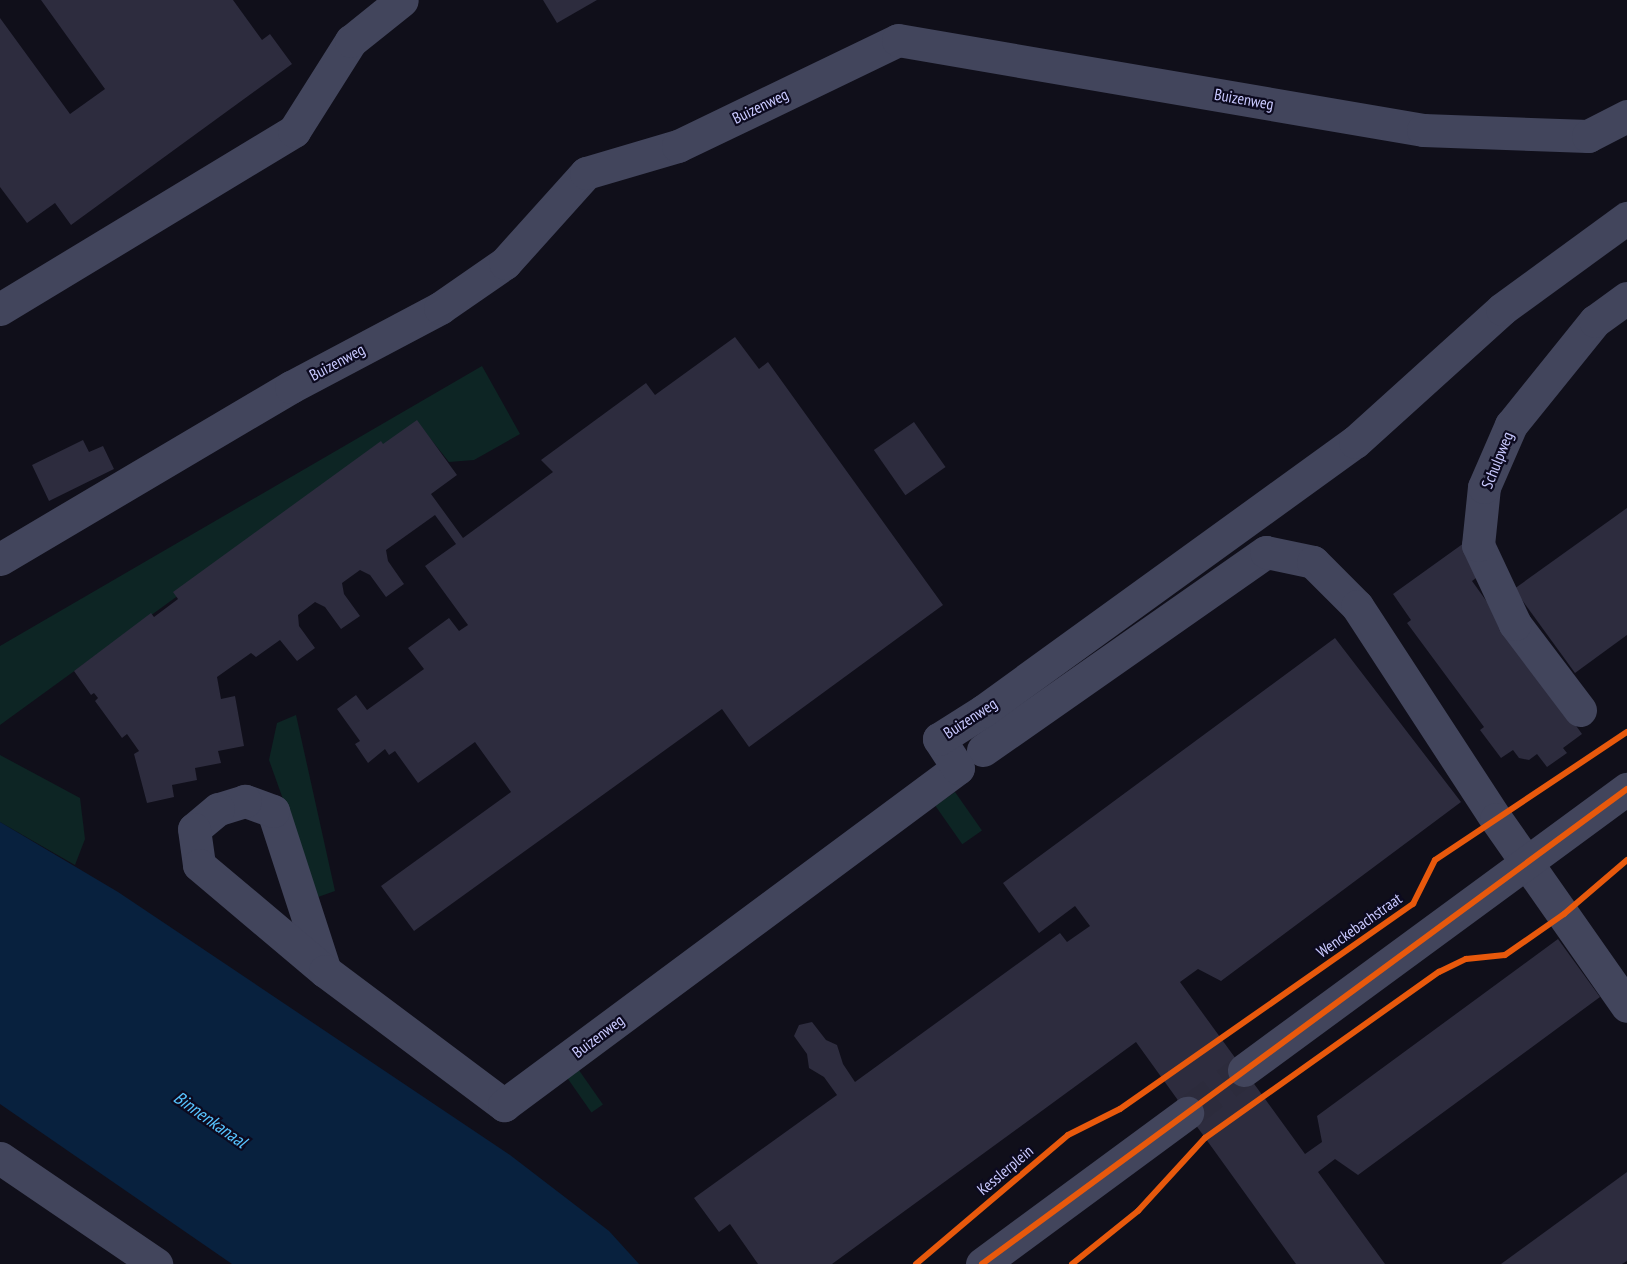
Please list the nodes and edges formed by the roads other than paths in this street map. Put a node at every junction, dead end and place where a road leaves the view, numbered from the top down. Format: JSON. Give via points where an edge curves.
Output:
{"nodes":[{"id":1,"x":402,"y":0,"type":"edge"},
{"id":2,"x":1627,"y":116,"type":"edge"},
{"id":3,"x":1627,"y":218,"type":"edge"},
{"id":4,"x":1627,"y":298,"type":"edge"},
{"id":5,"x":0,"y":309,"type":"edge"},
{"id":6,"x":0,"y":559,"type":"edge"},
{"id":7,"x":1580,"y":710,"type":"dead end"},
{"id":8,"x":983,"y":750,"type":"dead end"},
{"id":9,"x":1626,"y":790,"type":"edge"},
{"id":10,"x":1527,"y":861,"type":"junction"},
{"id":11,"x":325,"y":971,"type":"junction"},
{"id":12,"x":1627,"y":1006,"type":"edge"},
{"id":13,"x":1244,"y":1070,"type":"tunnel mouth"},
{"id":14,"x":1187,"y":1113,"type":"tunnel mouth"},
{"id":15,"x":0,"y":1158,"type":"edge"},
{"id":16,"x":156,"y":1264,"type":"edge"},
{"id":17,"x":982,"y":1264,"type":"edge"}],
"edges":[{"from":1,"to":5,"type":"street","via":[[351,41],[294,131]]},
{"from":2,"to":6,"type":"street","name":"Buizenweg","via":[[1588,136],[1423,129],[898,40],[678,146],[586,173],[505,263],[440,308],[291,387]]},
{"from":3,"to":11,"type":"street","name":"Buizenweg","via":[[1502,309],[1355,442],[939,739],[958,768],[504,1105]]},
{"from":4,"to":7,"type":"street","name":"Schulpweg","via":[[1595,321],[1511,425],[1484,487],[1478,545],[1515,624]]},
{"from":8,"to":10,"type":"street","via":[[1266,552],[1313,562],[1357,606]]},
{"from":9,"to":10,"type":"street"},
{"from":10,"to":12,"type":"street"},
{"from":10,"to":13,"type":"street"},
{"from":11,"to":11,"type":"street","name":"Buizenweg","via":[[273,811],[245,801],[218,809],[194,829],[199,865]]},
{"from":14,"to":17,"type":"street"},
{"from":15,"to":16,"type":"street"}]}
